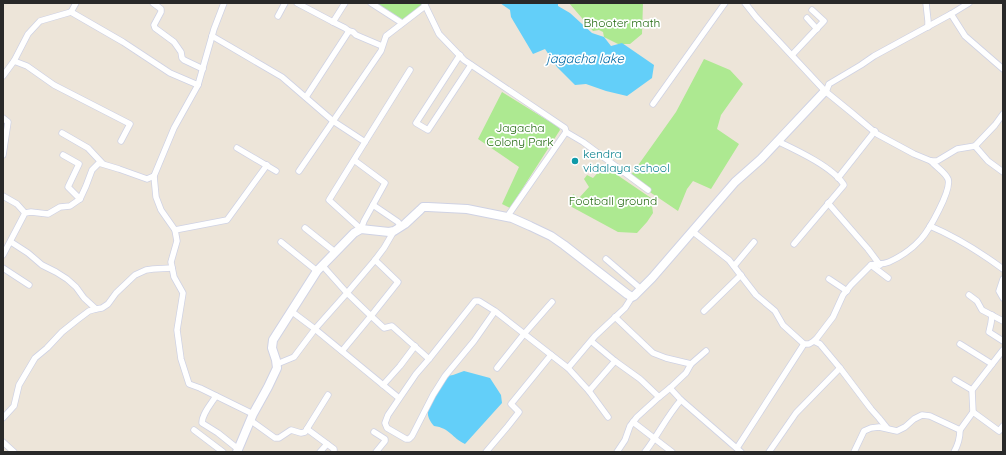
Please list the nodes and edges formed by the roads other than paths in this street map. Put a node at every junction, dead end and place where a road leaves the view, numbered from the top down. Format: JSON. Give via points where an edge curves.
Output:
{"nodes":[{"id":1,"x":76,"y":3,"type":"edge"},
{"id":2,"x":153,"y":3,"type":"edge"},
{"id":3,"x":224,"y":3,"type":"edge"},
{"id":4,"x":285,"y":3,"type":"edge"},
{"id":5,"x":297,"y":3,"type":"edge"},
{"id":6,"x":345,"y":3,"type":"edge"},
{"id":7,"x":371,"y":3,"type":"edge"},
{"id":8,"x":725,"y":3,"type":"edge"},
{"id":9,"x":745,"y":3,"type":"edge"},
{"id":10,"x":926,"y":3,"type":"edge"},
{"id":11,"x":969,"y":3,"type":"edge"},
{"id":12,"x":425,"y":5,"type":"edge"},
{"id":13,"x":812,"y":10,"type":"dead end"},
{"id":14,"x":71,"y":12,"type":"junction"},
{"id":15,"x":951,"y":14,"type":"junction"},
{"id":16,"x":278,"y":16,"type":"dead end"},
{"id":17,"x":807,"y":18,"type":"dead end"},
{"id":18,"x":333,"y":22,"type":"junction"},
{"id":19,"x":402,"y":23,"type":"junction"},
{"id":20,"x":928,"y":27,"type":"junction"},
{"id":21,"x":817,"y":29,"type":"junction"},
{"id":22,"x":349,"y":31,"type":"junction"},
{"id":23,"x":212,"y":36,"type":"junction"},
{"id":24,"x":382,"y":46,"type":"junction"},
{"id":25,"x":460,"y":55,"type":"junction"},
{"id":26,"x":792,"y":55,"type":"junction"},
{"id":27,"x":14,"y":61,"type":"junction"},
{"id":28,"x":471,"y":65,"type":"junction"},
{"id":29,"x":203,"y":69,"type":"junction"},
{"id":30,"x":1003,"y":69,"type":"edge"},
{"id":31,"x":410,"y":70,"type":"dead end"},
{"id":32,"x":3,"y":76,"type":"edge"},
{"id":33,"x":198,"y":85,"type":"junction"},
{"id":34,"x":825,"y":91,"type":"junction"},
{"id":35,"x":306,"y":97,"type":"junction"},
{"id":36,"x":653,"y":104,"type":"dead end"},
{"id":37,"x":1003,"y":114,"type":"edge"},
{"id":38,"x":3,"y":118,"type":"edge"},
{"id":39,"x":333,"y":121,"type":"junction"},
{"id":40,"x":875,"y":131,"type":"junction"},
{"id":41,"x":566,"y":132,"type":"junction"},
{"id":42,"x":62,"y":133,"type":"dead end"},
{"id":43,"x":121,"y":141,"type":"dead end"},
{"id":44,"x":777,"y":141,"type":"junction"},
{"id":45,"x":365,"y":142,"type":"junction"},
{"id":46,"x":975,"y":146,"type":"junction"},
{"id":47,"x":237,"y":148,"type":"dead end"},
{"id":48,"x":3,"y":155,"type":"edge"},
{"id":49,"x":63,"y":155,"type":"dead end"},
{"id":50,"x":354,"y":160,"type":"junction"},
{"id":51,"x":931,"y":161,"type":"junction"},
{"id":52,"x":102,"y":163,"type":"junction"},
{"id":53,"x":267,"y":166,"type":"junction"},
{"id":54,"x":276,"y":171,"type":"dead end"},
{"id":55,"x":299,"y":171,"type":"dead end"},
{"id":56,"x":1003,"y":172,"type":"edge"},
{"id":57,"x":154,"y":176,"type":"junction"},
{"id":58,"x":838,"y":178,"type":"junction"},
{"id":59,"x":648,"y":190,"type":"dead end"},
{"id":60,"x":3,"y":196,"type":"edge"},
{"id":61,"x":80,"y":198,"type":"junction"},
{"id":62,"x":828,"y":203,"type":"junction"},
{"id":63,"x":372,"y":205,"type":"junction"},
{"id":64,"x":25,"y":214,"type":"junction"},
{"id":65,"x":507,"y":217,"type":"junction"},
{"id":66,"x":930,"y":226,"type":"junction"},
{"id":67,"x":305,"y":228,"type":"dead end"},
{"id":68,"x":361,"y":229,"type":"junction"},
{"id":69,"x":398,"y":229,"type":"junction"},
{"id":70,"x":176,"y":230,"type":"junction"},
{"id":71,"x":692,"y":231,"type":"junction"},
{"id":72,"x":11,"y":242,"type":"junction"},
{"id":73,"x":281,"y":242,"type":"dead end"},
{"id":74,"x":754,"y":242,"type":"dead end"},
{"id":75,"x":794,"y":244,"type":"dead end"},
{"id":76,"x":335,"y":252,"type":"junction"},
{"id":77,"x":3,"y":255,"type":"edge"},
{"id":78,"x":375,"y":260,"type":"junction"},
{"id":79,"x":606,"y":260,"type":"dead end"},
{"id":80,"x":871,"y":265,"type":"junction"},
{"id":81,"x":880,"y":265,"type":"junction"},
{"id":82,"x":734,"y":266,"type":"junction"},
{"id":83,"x":3,"y":268,"type":"edge"},
{"id":84,"x":172,"y":268,"type":"junction"},
{"id":85,"x":320,"y":268,"type":"junction"},
{"id":86,"x":1003,"y":269,"type":"edge"},
{"id":87,"x":741,"y":275,"type":"junction"},
{"id":88,"x":888,"y":278,"type":"dead end"},
{"id":89,"x":829,"y":279,"type":"dead end"},
{"id":90,"x":1003,"y":279,"type":"edge"},
{"id":91,"x":29,"y":285,"type":"dead end"},
{"id":92,"x":642,"y":289,"type":"junction"},
{"id":93,"x":847,"y":291,"type":"junction"},
{"id":94,"x":347,"y":293,"type":"junction"},
{"id":95,"x":969,"y":295,"type":"dead end"},
{"id":96,"x":632,"y":297,"type":"junction"},
{"id":97,"x":1003,"y":298,"type":"edge"},
{"id":98,"x":552,"y":302,"type":"dead end"},
{"id":99,"x":96,"y":309,"type":"junction"},
{"id":100,"x":291,"y":311,"type":"junction"},
{"id":101,"x":495,"y":311,"type":"junction"},
{"id":102,"x":704,"y":311,"type":"dead end"},
{"id":103,"x":992,"y":315,"type":"junction"},
{"id":104,"x":372,"y":316,"type":"junction"},
{"id":105,"x":615,"y":317,"type":"junction"},
{"id":106,"x":1003,"y":322,"type":"edge"},
{"id":107,"x":315,"y":329,"type":"junction"},
{"id":108,"x":524,"y":334,"type":"junction"},
{"id":109,"x":591,"y":341,"type":"junction"},
{"id":110,"x":814,"y":341,"type":"junction"},
{"id":111,"x":1003,"y":341,"type":"edge"},
{"id":112,"x":804,"y":344,"type":"junction"},
{"id":113,"x":960,"y":344,"type":"dead end"},
{"id":114,"x":415,"y":346,"type":"junction"},
{"id":115,"x":1003,"y":350,"type":"edge"},
{"id":116,"x":342,"y":351,"type":"junction"},
{"id":117,"x":706,"y":351,"type":"dead end"},
{"id":118,"x":551,"y":355,"type":"junction"},
{"id":119,"x":430,"y":359,"type":"junction"},
{"id":120,"x":615,"y":361,"type":"junction"},
{"id":121,"x":277,"y":364,"type":"junction"},
{"id":122,"x":691,"y":364,"type":"junction"},
{"id":123,"x":992,"y":364,"type":"junction"},
{"id":124,"x":497,"y":368,"type":"dead end"},
{"id":125,"x":568,"y":368,"type":"junction"},
{"id":126,"x":840,"y":368,"type":"junction"},
{"id":127,"x":955,"y":380,"type":"dead end"},
{"id":128,"x":383,"y":385,"type":"junction"},
{"id":129,"x":670,"y":388,"type":"junction"},
{"id":130,"x":972,"y":390,"type":"junction"},
{"id":131,"x":589,"y":391,"type":"junction"},
{"id":132,"x":328,"y":395,"type":"dead end"},
{"id":133,"x":216,"y":396,"type":"junction"},
{"id":134,"x":659,"y":397,"type":"junction"},
{"id":135,"x":399,"y":398,"type":"junction"},
{"id":136,"x":681,"y":400,"type":"junction"},
{"id":137,"x":972,"y":412,"type":"junction"},
{"id":138,"x":608,"y":416,"type":"dead end"},
{"id":139,"x":251,"y":417,"type":"junction"},
{"id":140,"x":3,"y":418,"type":"edge"},
{"id":141,"x":633,"y":422,"type":"junction"},
{"id":142,"x":1003,"y":426,"type":"edge"},
{"id":143,"x":887,"y":428,"type":"junction"},
{"id":144,"x":307,"y":429,"type":"junction"},
{"id":145,"x":194,"y":430,"type":"dead end"},
{"id":146,"x":960,"y":430,"type":"junction"},
{"id":147,"x":374,"y":432,"type":"dead end"},
{"id":148,"x":655,"y":439,"type":"junction"},
{"id":149,"x":3,"y":442,"type":"edge"},
{"id":150,"x":327,"y":444,"type":"junction"},
{"id":151,"x":237,"y":450,"type":"edge"},
{"id":152,"x":739,"y":450,"type":"edge"},
{"id":153,"x":14,"y":452,"type":"edge"},
{"id":154,"x":223,"y":452,"type":"edge"},
{"id":155,"x":320,"y":452,"type":"edge"},
{"id":156,"x":334,"y":452,"type":"edge"},
{"id":157,"x":376,"y":452,"type":"edge"},
{"id":158,"x":486,"y":452,"type":"edge"},
{"id":159,"x":617,"y":452,"type":"edge"},
{"id":160,"x":645,"y":452,"type":"edge"},
{"id":161,"x":672,"y":452,"type":"edge"},
{"id":162,"x":769,"y":452,"type":"edge"},
{"id":163,"x":854,"y":452,"type":"edge"},
{"id":164,"x":954,"y":452,"type":"edge"}],
"edges":[{"from":1,"to":14,"type":"street"},
{"from":2,"to":29,"type":"street","via":[[161,9],[155,28],[174,42],[184,60]]},
{"from":3,"to":23,"type":"street"},
{"from":4,"to":16,"type":"street"},
{"from":5,"to":18,"type":"street"},
{"from":6,"to":18,"type":"street"},
{"from":7,"to":19,"type":"street"},
{"from":8,"to":36,"type":"street"},
{"from":9,"to":26,"type":"street"},
{"from":10,"to":20,"type":"street"},
{"from":11,"to":15,"type":"street"},
{"from":12,"to":19,"type":"street"},
{"from":12,"to":25,"type":"street","via":[[439,34]]},
{"from":13,"to":21,"type":"street","via":[[824,21]]},
{"from":14,"to":27,"type":"street","via":[[40,21],[28,34]]},
{"from":14,"to":33,"type":"street","via":[[170,73]]},
{"from":15,"to":20,"type":"street"},
{"from":15,"to":30,"type":"street","via":[[965,36]]},
{"from":17,"to":21,"type":"street"},
{"from":18,"to":22,"type":"street"},
{"from":19,"to":24,"type":"street","via":[[386,36]]},
{"from":20,"to":34,"type":"street","via":[[874,56],[829,84]]},
{"from":21,"to":26,"type":"street"},
{"from":22,"to":24,"type":"street"},
{"from":22,"to":35,"type":"street"},
{"from":23,"to":29,"type":"street"},
{"from":23,"to":35,"type":"street","via":[[282,77]]},
{"from":24,"to":39,"type":"street"},
{"from":25,"to":28,"type":"street"},
{"from":25,"to":28,"type":"street","via":[[416,123],[428,130]]},
{"from":26,"to":34,"type":"street"},
{"from":27,"to":32,"type":"street"},
{"from":27,"to":43,"type":"street","via":[[130,124]]},
{"from":28,"to":41,"type":"street","via":[[564,128]]},
{"from":29,"to":33,"type":"street"},
{"from":31,"to":45,"type":"street"},
{"from":33,"to":57,"type":"street","via":[[174,128]]},
{"from":34,"to":40,"type":"street"},
{"from":34,"to":44,"type":"main road"},
{"from":35,"to":39,"type":"street"},
{"from":37,"to":46,"type":"street"},
{"from":38,"to":48,"type":"street","via":[[8,122]]},
{"from":39,"to":45,"type":"street"},
{"from":39,"to":55,"type":"street"},
{"from":40,"to":51,"type":"street"},
{"from":40,"to":58,"type":"street"},
{"from":41,"to":59,"type":"street"},
{"from":41,"to":65,"type":"street"},
{"from":42,"to":52,"type":"street","via":[[88,148]]},
{"from":44,"to":58,"type":"street","via":[[795,149]]},
{"from":44,"to":71,"type":"main road","via":[[735,182]]},
{"from":45,"to":50,"type":"street"},
{"from":46,"to":51,"type":"street","via":[[957,149]]},
{"from":46,"to":56,"type":"street","via":[[988,161]]},
{"from":47,"to":53,"type":"street"},
{"from":49,"to":61,"type":"street","via":[[79,164],[68,187]]},
{"from":50,"to":63,"type":"street","via":[[385,183]]},
{"from":50,"to":68,"type":"street","via":[[329,200]]},
{"from":51,"to":66,"type":"street","via":[[949,182],[943,202]]},
{"from":52,"to":57,"type":"street","via":[[147,179]]},
{"from":52,"to":61,"type":"street","via":[[92,170]]},
{"from":53,"to":54,"type":"street"},
{"from":53,"to":70,"type":"street","via":[[227,220]]},
{"from":57,"to":70,"type":"street","via":[[156,197],[161,210]]},
{"from":58,"to":62,"type":"street","via":[[844,185]]},
{"from":60,"to":64,"type":"street","via":[[17,204]]},
{"from":61,"to":64,"type":"street","via":[[70,206],[60,207],[48,214]]},
{"from":62,"to":75,"type":"street"},
{"from":62,"to":81,"type":"street"},
{"from":63,"to":68,"type":"street"},
{"from":63,"to":69,"type":"street","via":[[398,222]]},
{"from":64,"to":72,"type":"street"},
{"from":65,"to":69,"type":"main road","via":[[467,209],[423,207]]},
{"from":65,"to":96,"type":"main road","via":[[551,236]]},
{"from":66,"to":81,"type":"street","via":[[912,248]]},
{"from":66,"to":86,"type":"street","via":[[982,253]]},
{"from":67,"to":76,"type":"street"},
{"from":68,"to":69,"type":"main road","via":[[389,232]]},
{"from":68,"to":76,"type":"main road"},
{"from":69,"to":78,"type":"street"},
{"from":70,"to":84,"type":"street","via":[[177,241],[171,262]]},
{"from":71,"to":82,"type":"street"},
{"from":71,"to":92,"type":"main road"},
{"from":72,"to":77,"type":"street"},
{"from":72,"to":99,"type":"street","via":[[42,265],[67,279]]},
{"from":73,"to":85,"type":"street"},
{"from":74,"to":82,"type":"street"},
{"from":76,"to":85,"type":"main road"},
{"from":78,"to":94,"type":"street"},
{"from":78,"to":104,"type":"street","via":[[398,282]]},
{"from":79,"to":92,"type":"street"},
{"from":80,"to":81,"type":"street"},
{"from":80,"to":88,"type":"street"},
{"from":80,"to":93,"type":"street"},
{"from":82,"to":87,"type":"street"},
{"from":83,"to":91,"type":"street"},
{"from":84,"to":99,"type":"street","via":[[146,270],[135,275],[108,304]]},
{"from":84,"to":133,"type":"street","via":[[183,293],[177,330],[181,359],[189,384]]},
{"from":85,"to":94,"type":"street"},
{"from":85,"to":100,"type":"main road"},
{"from":87,"to":102,"type":"street"},
{"from":87,"to":112,"type":"street","via":[[756,295],[775,311],[783,325]]},
{"from":89,"to":93,"type":"street"},
{"from":90,"to":97,"type":"street","via":[[999,291]]},
{"from":92,"to":96,"type":"main road"},
{"from":93,"to":110,"type":"street","via":[[833,317]]},
{"from":94,"to":104,"type":"street"},
{"from":94,"to":107,"type":"street"},
{"from":95,"to":103,"type":"street","via":[[977,301],[982,310]]},
{"from":96,"to":105,"type":"street"},
{"from":98,"to":108,"type":"street"},
{"from":99,"to":140,"type":"street","via":[[62,332],[36,358],[19,385],[14,406]]},
{"from":100,"to":107,"type":"street"},
{"from":100,"to":121,"type":"main road","via":[[273,340],[272,348]]},
{"from":101,"to":108,"type":"street"},
{"from":101,"to":119,"type":"street","via":[[475,301]]},
{"from":101,"to":135,"type":"street","via":[[445,376],[412,436],[406,440],[387,428],[385,423]]},
{"from":103,"to":106,"type":"street"},
{"from":103,"to":111,"type":"street","via":[[989,332]]},
{"from":104,"to":114,"type":"street","via":[[384,328],[392,326]]},
{"from":104,"to":116,"type":"street"},
{"from":105,"to":109,"type":"street"},
{"from":105,"to":122,"type":"street","via":[[653,353]]},
{"from":107,"to":116,"type":"street"},
{"from":107,"to":121,"type":"street","via":[[294,357]]},
{"from":108,"to":118,"type":"street"},
{"from":108,"to":124,"type":"street"},
{"from":109,"to":120,"type":"street"},
{"from":109,"to":125,"type":"street"},
{"from":110,"to":112,"type":"street"},
{"from":110,"to":126,"type":"street","via":[[820,344]]},
{"from":112,"to":152,"type":"street"},
{"from":113,"to":123,"type":"street"},
{"from":114,"to":119,"type":"street"},
{"from":114,"to":128,"type":"street"},
{"from":115,"to":123,"type":"street"},
{"from":116,"to":128,"type":"street"},
{"from":117,"to":122,"type":"street"},
{"from":118,"to":125,"type":"street"},
{"from":118,"to":158,"type":"street","via":[[511,404],[519,412]]},
{"from":119,"to":135,"type":"street"},
{"from":120,"to":131,"type":"street"},
{"from":120,"to":134,"type":"street"},
{"from":121,"to":139,"type":"main road","via":[[272,380]]},
{"from":122,"to":129,"type":"street","via":[[686,373]]},
{"from":123,"to":130,"type":"street"},
{"from":125,"to":131,"type":"street"},
{"from":126,"to":143,"type":"street"},
{"from":126,"to":162,"type":"street","via":[[796,413]]},
{"from":127,"to":130,"type":"street"},
{"from":128,"to":135,"type":"street"},
{"from":129,"to":134,"type":"street"},
{"from":129,"to":136,"type":"street"},
{"from":130,"to":137,"type":"street"},
{"from":131,"to":138,"type":"street"},
{"from":132,"to":144,"type":"street"},
{"from":133,"to":139,"type":"street"},
{"from":133,"to":151,"type":"street","via":[[202,423]]},
{"from":134,"to":141,"type":"street"},
{"from":136,"to":148,"type":"street"},
{"from":136,"to":152,"type":"street"},
{"from":137,"to":142,"type":"street","via":[[999,431]]},
{"from":137,"to":146,"type":"street"},
{"from":139,"to":144,"type":"street","via":[[275,438],[291,430],[302,433]]},
{"from":139,"to":151,"type":"main road"},
{"from":141,"to":148,"type":"street"},
{"from":141,"to":159,"type":"street"},
{"from":143,"to":146,"type":"street","via":[[896,431],[922,415],[930,416]]},
{"from":143,"to":163,"type":"street","via":[[871,428],[864,432]]},
{"from":144,"to":150,"type":"street"},
{"from":145,"to":154,"type":"street"},
{"from":146,"to":164,"type":"street","via":[[960,439]]},
{"from":147,"to":157,"type":"street","via":[[385,439]]},
{"from":148,"to":160,"type":"street"},
{"from":148,"to":161,"type":"street"},
{"from":149,"to":153,"type":"street"},
{"from":150,"to":155,"type":"street"},
{"from":150,"to":156,"type":"street"}]}
